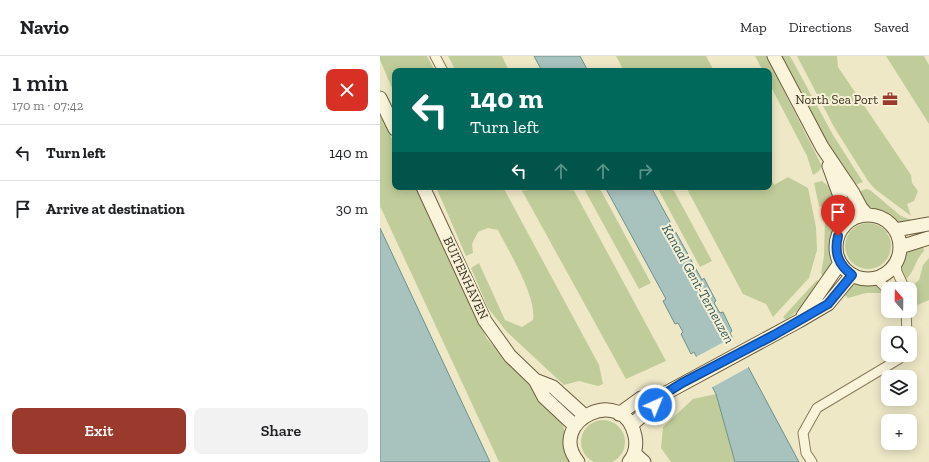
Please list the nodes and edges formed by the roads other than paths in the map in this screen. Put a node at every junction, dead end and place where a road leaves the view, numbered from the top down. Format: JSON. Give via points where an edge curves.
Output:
{"nodes":[{"id":1,"x":435,"y":56,"type":"edge"},
{"id":2,"x":774,"y":56,"type":"edge"},
{"id":3,"x":441,"y":68,"type":"edge"},
{"id":4,"x":380,"y":98,"type":"edge"},
{"id":5,"x":392,"y":123,"type":"edge"},
{"id":6,"x":822,"y":148,"type":"junction"},
{"id":7,"x":424,"y":190,"type":"edge"},
{"id":8,"x":867,"y":215,"type":"junction"},
{"id":9,"x":849,"y":221,"type":"junction"},
{"id":10,"x":929,"y":224,"type":"edge"},
{"id":11,"x":895,"y":230,"type":"junction"},
{"id":12,"x":929,"y":238,"type":"edge"},
{"id":13,"x":900,"y":247,"type":"junction"},
{"id":14,"x":840,"y":263,"type":"junction"},
{"id":15,"x":896,"y":263,"type":"junction"},
{"id":16,"x":852,"y":275,"type":"junction"},
{"id":17,"x":876,"y":278,"type":"junction"},
{"id":18,"x":902,"y":282,"type":"edge"},
{"id":19,"x":881,"y":283,"type":"edge"},
{"id":20,"x":799,"y":321,"type":"junction"},
{"id":21,"x":894,"y":362,"type":"edge"},
{"id":22,"x":535,"y":380,"type":"junction"},
{"id":23,"x":666,"y":393,"type":"junction"},
{"id":24,"x":619,"y":414,"type":"junction"},
{"id":25,"x":585,"y":416,"type":"junction"},
{"id":26,"x":631,"y":425,"type":"junction"},
{"id":27,"x":575,"y":426,"type":"junction"},
{"id":28,"x":631,"y":458,"type":"edge"},
{"id":29,"x":578,"y":462,"type":"edge"},
{"id":30,"x":644,"y":462,"type":"edge"},
{"id":31,"x":812,"y":462,"type":"edge"}],
"edges":[{"from":1,"to":3,"type":"street"},
{"from":2,"to":6,"type":"main road"},
{"from":4,"to":5,"type":"main road"},
{"from":6,"to":8,"type":"main road"},
{"from":6,"to":9,"type":"main road"},
{"from":7,"to":22,"type":"main road","name":"BUITENHAVEN","via":[[478,308],[510,356]]},
{"from":8,"to":9,"type":"main road"},
{"from":8,"to":11,"type":"main road","via":[[878,216]]},
{"from":9,"to":14,"type":"main road","via":[[838,236],[836,254]]},
{"from":10,"to":11,"type":"main road"},
{"from":11,"to":13,"type":"main road"},
{"from":12,"to":13,"type":"main road"},
{"from":13,"to":15,"type":"main road"},
{"from":14,"to":16,"type":"main road"},
{"from":14,"to":20,"type":"main road"},
{"from":15,"to":17,"type":"main road","via":[[891,270]]},
{"from":15,"to":18,"type":"street"},
{"from":16,"to":17,"type":"main road"},
{"from":16,"to":20,"type":"main road","via":[[828,304]]},
{"from":17,"to":19,"type":"street"},
{"from":20,"to":23,"type":"main road"},
{"from":21,"to":31,"type":"street","via":[[817,408],[803,433],[806,453]]},
{"from":22,"to":25,"type":"main road","name":"BUITENHAVEN","via":[[552,387]]},
{"from":22,"to":27,"type":"main road","name":"BUITENHAVEN","via":[[544,397]]},
{"from":23,"to":24,"type":"main road","via":[[641,398]]},
{"from":23,"to":26,"type":"main road"},
{"from":24,"to":25,"type":"main road","via":[[605,410],[591,412]]},
{"from":24,"to":26,"type":"main road"},
{"from":25,"to":27,"type":"main road"},
{"from":26,"to":28,"type":"main road","via":[[635,439]]},
{"from":27,"to":29,"type":"main road","via":[[571,446]]},
{"from":28,"to":30,"type":"main road"}]}
